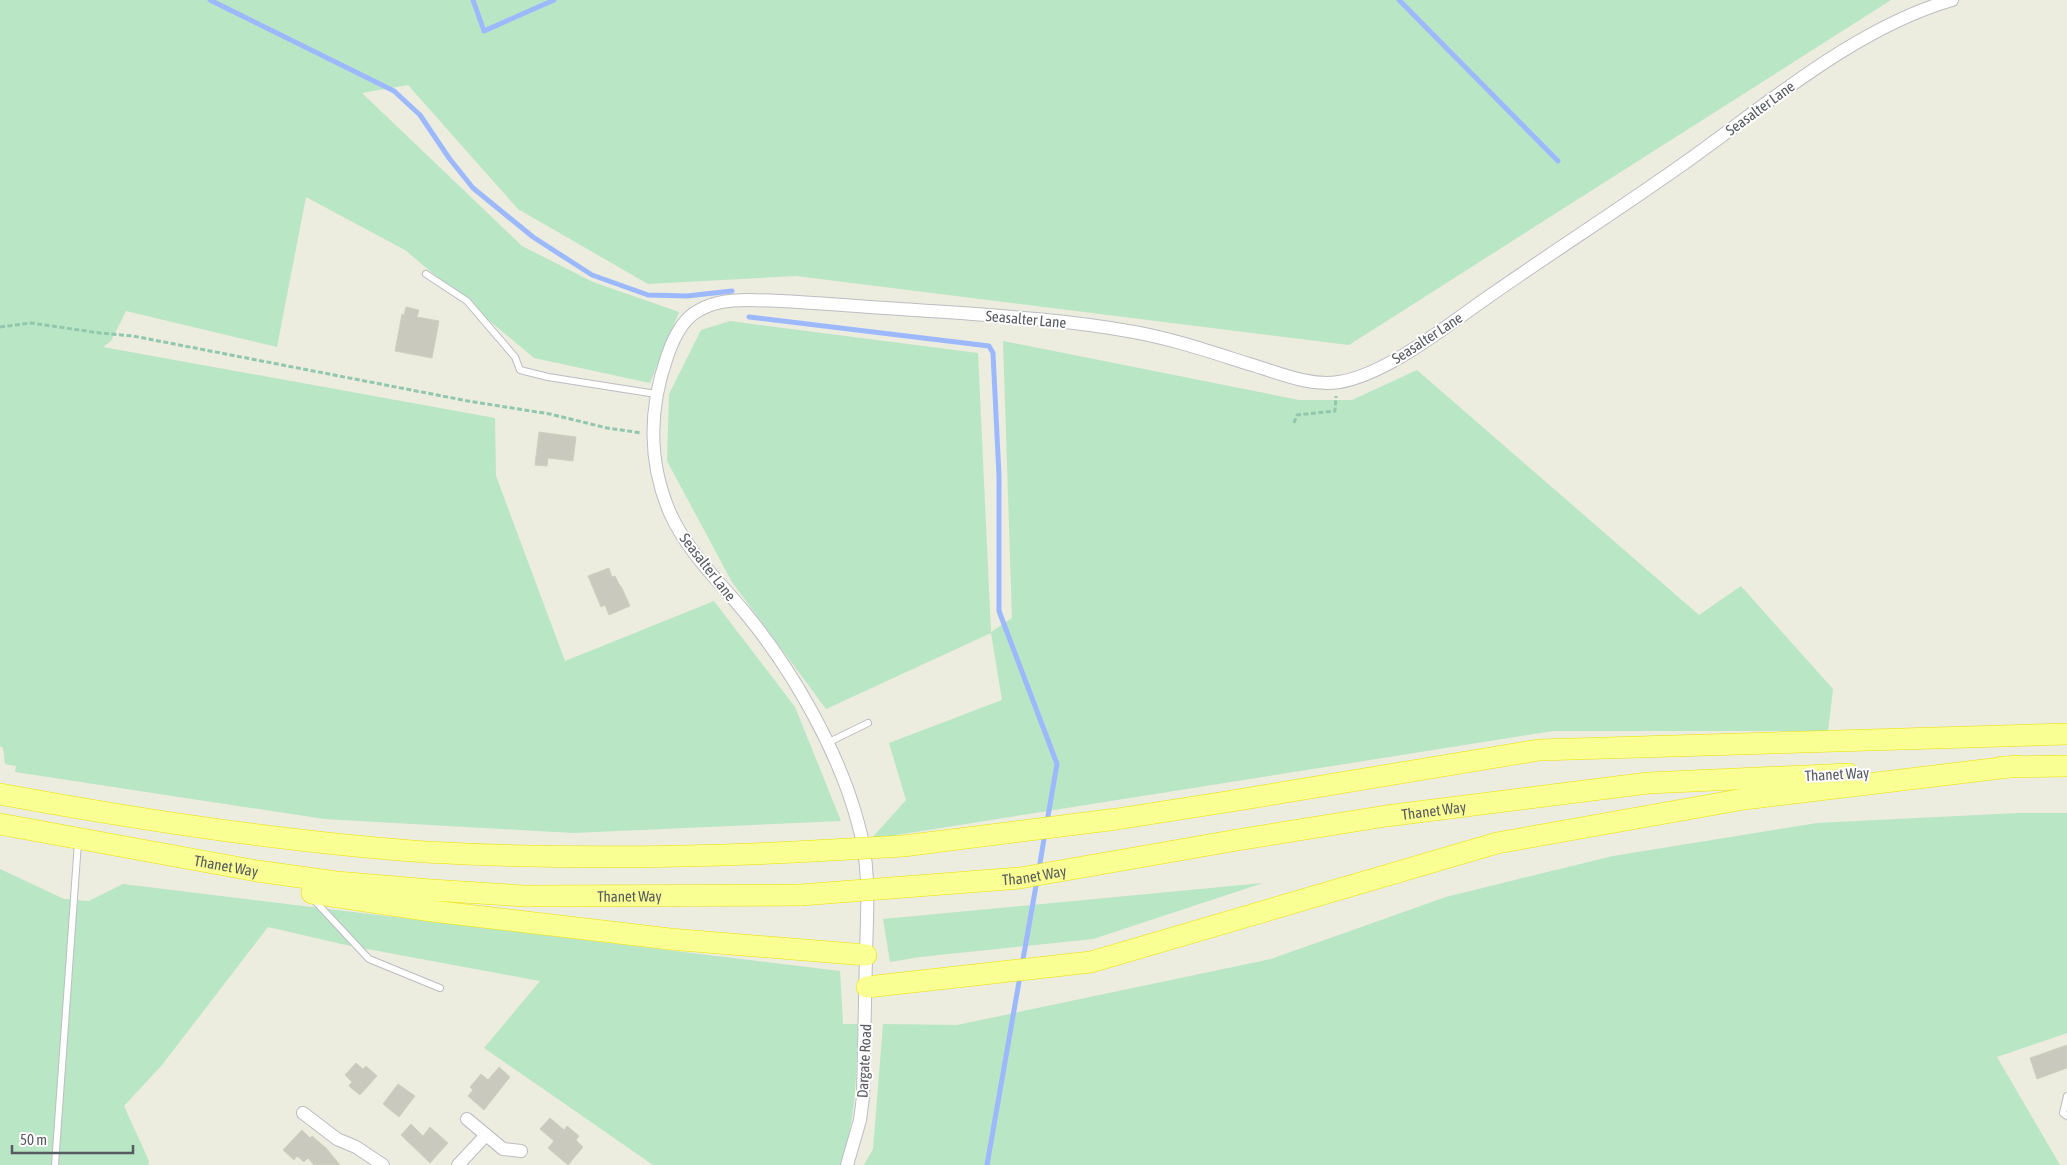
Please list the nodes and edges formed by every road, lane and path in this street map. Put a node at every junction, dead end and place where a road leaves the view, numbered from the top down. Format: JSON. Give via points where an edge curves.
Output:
{"nodes":[{"id":1,"x":1952,"y":0,"type":"edge"},
{"id":2,"x":426,"y":274,"type":"dead end"},
{"id":3,"x":0,"y":327,"type":"edge"},
{"id":4,"x":1336,"y":383,"type":"junction"},
{"id":5,"x":656,"y":394,"type":"junction"},
{"id":6,"x":1294,"y":423,"type":"dead end"},
{"id":7,"x":652,"y":434,"type":"junction"},
{"id":8,"x":868,"y":723,"type":"dead end"},
{"id":9,"x":2067,"y":734,"type":"edge"},
{"id":10,"x":827,"y":742,"type":"junction"},
{"id":11,"x":2017,"y":766,"type":"junction"},
{"id":12,"x":2067,"y":766,"type":"edge"},
{"id":13,"x":0,"y":794,"type":"edge"},
{"id":14,"x":0,"y":824,"type":"edge"},
{"id":15,"x":78,"y":839,"type":"junction"},
{"id":16,"x":198,"y":861,"type":"junction"},
{"id":17,"x":306,"y":892,"type":"junction"},
{"id":18,"x":866,"y":955,"type":"junction"},
{"id":19,"x":867,"y":987,"type":"junction"},
{"id":20,"x":440,"y":988,"type":"dead end"},
{"id":21,"x":2067,"y":1096,"type":"edge"},
{"id":22,"x":302,"y":1113,"type":"dead end"},
{"id":23,"x":2067,"y":1116,"type":"edge"},
{"id":24,"x":467,"y":1119,"type":"dead end"},
{"id":25,"x":486,"y":1135,"type":"junction"},
{"id":26,"x":521,"y":1151,"type":"dead end"},
{"id":27,"x":379,"y":1161,"type":"edge"},
{"id":28,"x":55,"y":1165,"type":"edge"},
{"id":29,"x":458,"y":1165,"type":"edge"},
{"id":30,"x":847,"y":1165,"type":"edge"}],
"edges":[{"from":1,"to":4,"type":"street","name":"Seasalter Lane","via":[[1912,15],[1848,48],[1413,348],[1370,374]]},
{"from":2,"to":5,"type":"lane","via":[[467,301],[515,357],[520,370]]},
{"from":3,"to":7,"type":"path","via":[[32,323],[133,336]]},
{"from":4,"to":5,"type":"street","name":"Seasalter Lane","via":[[1314,382],[1189,345],[1106,328],[965,314],[733,300],[711,304],[686,320],[671,346]]},
{"from":4,"to":6,"type":"path","via":[[1335,412],[1297,415]]},
{"from":5,"to":7,"type":"street","name":"Seasalter Lane"},
{"from":7,"to":10,"type":"street","name":"Seasalter Lane","via":[[661,486],[679,531],[704,567],[773,648]]},
{"from":8,"to":10,"type":"lane"},
{"from":9,"to":13,"type":"highway","bridge":true,"via":[[1539,750],[1117,819],[903,846],[639,858],[424,852],[262,836],[141,820]]},
{"from":10,"to":18,"type":"street","name":"Seasalter Lane","via":[[858,823],[866,861]]},
{"from":11,"to":12,"type":"highway","name":"Thanet Way"},
{"from":11,"to":16,"type":"highway","name":"Thanet Way","bridge":true,"via":[[1648,783],[1386,816],[1020,878],[801,895],[524,896],[336,882]]},
{"from":11,"to":19,"type":"highway","via":[[1744,799],[1496,843],[1092,962]]},
{"from":14,"to":15,"type":"highway","name":"Thanet Way"},
{"from":15,"to":16,"type":"highway","name":"Thanet Way"},
{"from":15,"to":28,"type":"lane"},
{"from":16,"to":17,"type":"highway","via":[[269,886]]},
{"from":17,"to":18,"type":"highway","via":[[432,911],[670,939]]},
{"from":17,"to":20,"type":"lane","via":[[369,960]]},
{"from":18,"to":19,"type":"street","name":"Dargate Road"},
{"from":19,"to":30,"type":"street","name":"Dargate Road","via":[[863,1097]]},
{"from":21,"to":23,"type":"lane","via":[[2063,1112]]},
{"from":22,"to":27,"type":"street","via":[[337,1140]]},
{"from":24,"to":25,"type":"street"},
{"from":25,"to":26,"type":"street","via":[[503,1150]]},
{"from":25,"to":29,"type":"street"}]}
